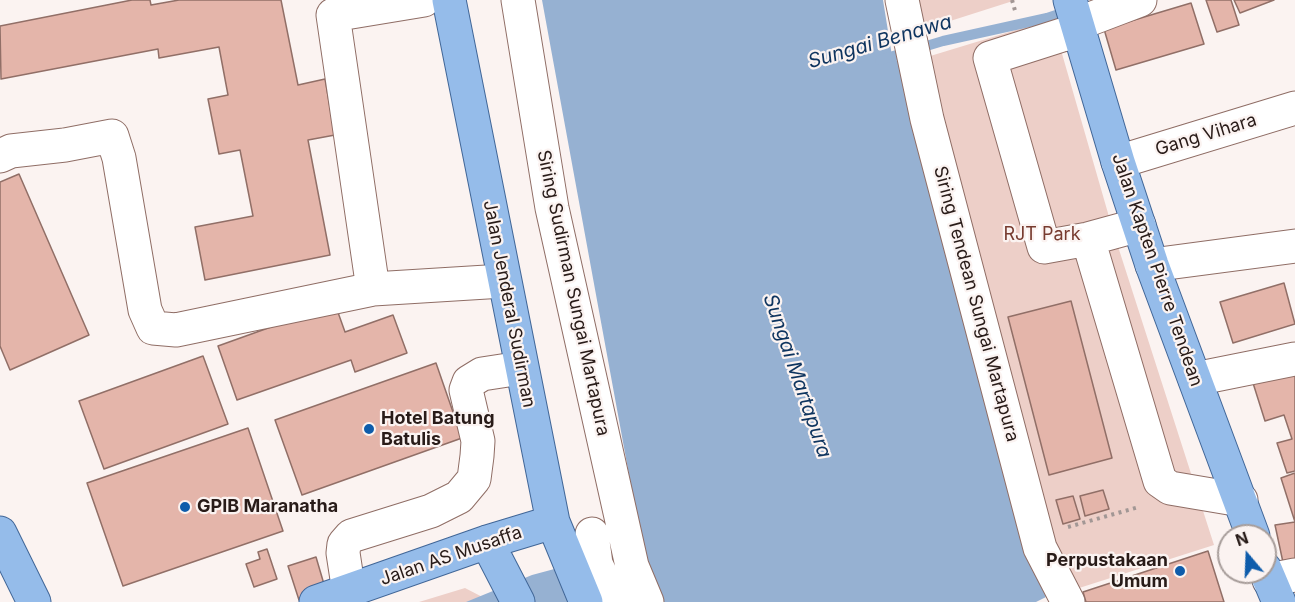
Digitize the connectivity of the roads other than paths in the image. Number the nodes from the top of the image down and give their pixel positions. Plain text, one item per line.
1 (424, 0) edge
2 (449, 0) edge
3 (518, 0) edge
4 (902, 0) edge
5 (1140, 0) edge
6 (1075, 18) edge
7 (1295, 108) edge
8 (0, 156) edge
9 (1118, 162) junction
10 (1139, 225) junction
11 (1088, 240) junction
12 (1295, 246) edge
13 (1152, 265) junction
14 (503, 281) junction
15 (373, 289) junction
16 (1295, 359) edge
17 (521, 368) junction
18 (1195, 379) junction
19 (1241, 500) junction
20 (1249, 524) edge
21 (0, 533) edge
22 (592, 534) dead end
23 (558, 536) junction
24 (487, 542) junction
25 (512, 589) edge
26 (349, 592) junction
27 (19, 593) edge
28 (316, 602) edge
29 (586, 602) edge
30 (614, 602) edge
31 (647, 602) edge
32 (1068, 602) edge

1 - 15 street
2 - 14 main road, Jalan Jenderal Sudirman
3 - 31 street, Siring Sudirman Sungai Martapura
4 - 32 street, Siring Tendean Sungai Martapura
5 - 6 street
6 - 9 main road, Jalan Kapten Pierre Tendean
6 - 11 street
7 - 9 street, Gang Vihara
8 - 15 street
9 - 10 main road, Jalan Kapten Pierre Tendean
10 - 11 street
10 - 13 main road, Jalan Kapten Pierre Tendean
11 - 19 street
12 - 13 street
13 - 18 main road, Jalan Kapten Pierre Tendean
14 - 15 street
14 - 17 main road, Jalan Jenderal Sudirman
16 - 18 street
17 - 23 main road, Jalan Jenderal Sudirman
17 - 26 street
18 - 19 main road, Jalan Kapten Pierre Tendean
19 - 20 main road, Jalan Kapten Pierre Tendean
21 - 27 main road
22 - 30 street
23 - 24 main road, Jalan AS Musaffa
23 - 29 main road, Jalan Jenderal Sudirman
24 - 25 main road
24 - 26 main road, Jalan AS Musaffa
26 - 28 main road, Jalan AS Musaffa

